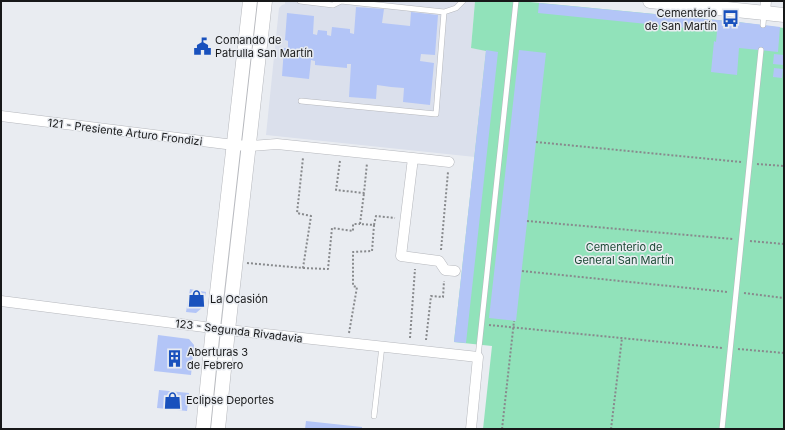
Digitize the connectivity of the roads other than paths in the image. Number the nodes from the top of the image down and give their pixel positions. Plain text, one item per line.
1 (250, 1) edge
2 (265, 1) edge
3 (300, 1) edge
4 (463, 1) edge
5 (516, 1) edge
6 (650, 1) edge
7 (333, 3) edge
8 (444, 12) junction
9 (765, 13) edge
10 (784, 15) edge
11 (761, 50) dead end
12 (301, 101) dead end
13 (1, 116) edge
14 (234, 145) junction
15 (249, 146) junction
16 (413, 158) junction
17 (449, 162) road end
18 (450, 271) road end
19 (1, 301) edge
20 (213, 328) junction
21 (228, 330) junction
22 (382, 346) junction
23 (478, 357) junction
24 (374, 416) dead end
25 (203, 429) edge
26 (218, 429) edge
27 (471, 429) edge
28 (722, 429) edge

1 - 14 main road
2 - 15 main road
3 - 7 lane
4 - 8 lane
5 - 23 lane
6 - 9 main road
7 - 8 lane
8 - 12 lane
9 - 10 main road
11 - 28 lane
13 - 14 street, 121 - Presiente Arturo Frondizi
14 - 15 street, 121 - Presiente Arturo Frondizi
14 - 20 main road
15 - 16 street, 121 - Presiente Arturo Frondizi
15 - 21 main road
16 - 17 street, 121 - Presiente Arturo Frondizi
16 - 18 street
19 - 20 street, 123 - Segunda Rivadavia
20 - 21 street, 123 - Segunda Rivadavia
20 - 25 main road
21 - 22 street, 123 - Segunda Rivadavia
21 - 26 main road
22 - 23 street, 123 - Segunda Rivadavia
22 - 24 lane
23 - 27 street

